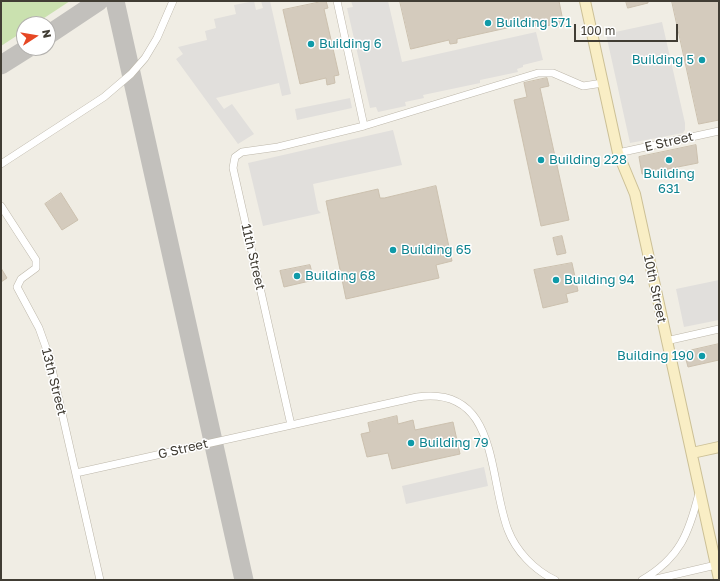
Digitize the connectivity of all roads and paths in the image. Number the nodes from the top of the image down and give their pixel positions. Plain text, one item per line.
1 (173, 1) edge
2 (337, 1) edge
3 (585, 1) edge
4 (603, 83) junction
5 (364, 126) junction
6 (719, 131) edge
7 (618, 154) junction
8 (1, 164) edge
9 (1, 206) edge
10 (719, 329) edge
11 (666, 341) junction
12 (290, 425) junction
13 (719, 447) edge
14 (692, 453) junction
15 (76, 473) junction
16 (700, 489) junction
17 (716, 565) junction
18 (719, 579) edge
19 (100, 580) edge
20 (555, 580) edge
21 (642, 580) edge
22 (652, 580) edge

1 - 8 street
2 - 5 street
3 - 4 street, 10th Street
4 - 5 street, 11th Street
4 - 7 street, 10th Street
5 - 12 street, 11th Street
6 - 7 street, E Street
7 - 11 street, 10th Street
9 - 15 street, 13th Street
10 - 11 street
11 - 14 street, 10th Street
12 - 15 street, G Street
12 - 20 street
13 - 14 street
14 - 16 street, 10th Street
15 - 19 street, 13th Street
16 - 17 street, 10th Street
16 - 21 street
17 - 18 street, 10th Street
17 - 22 street

